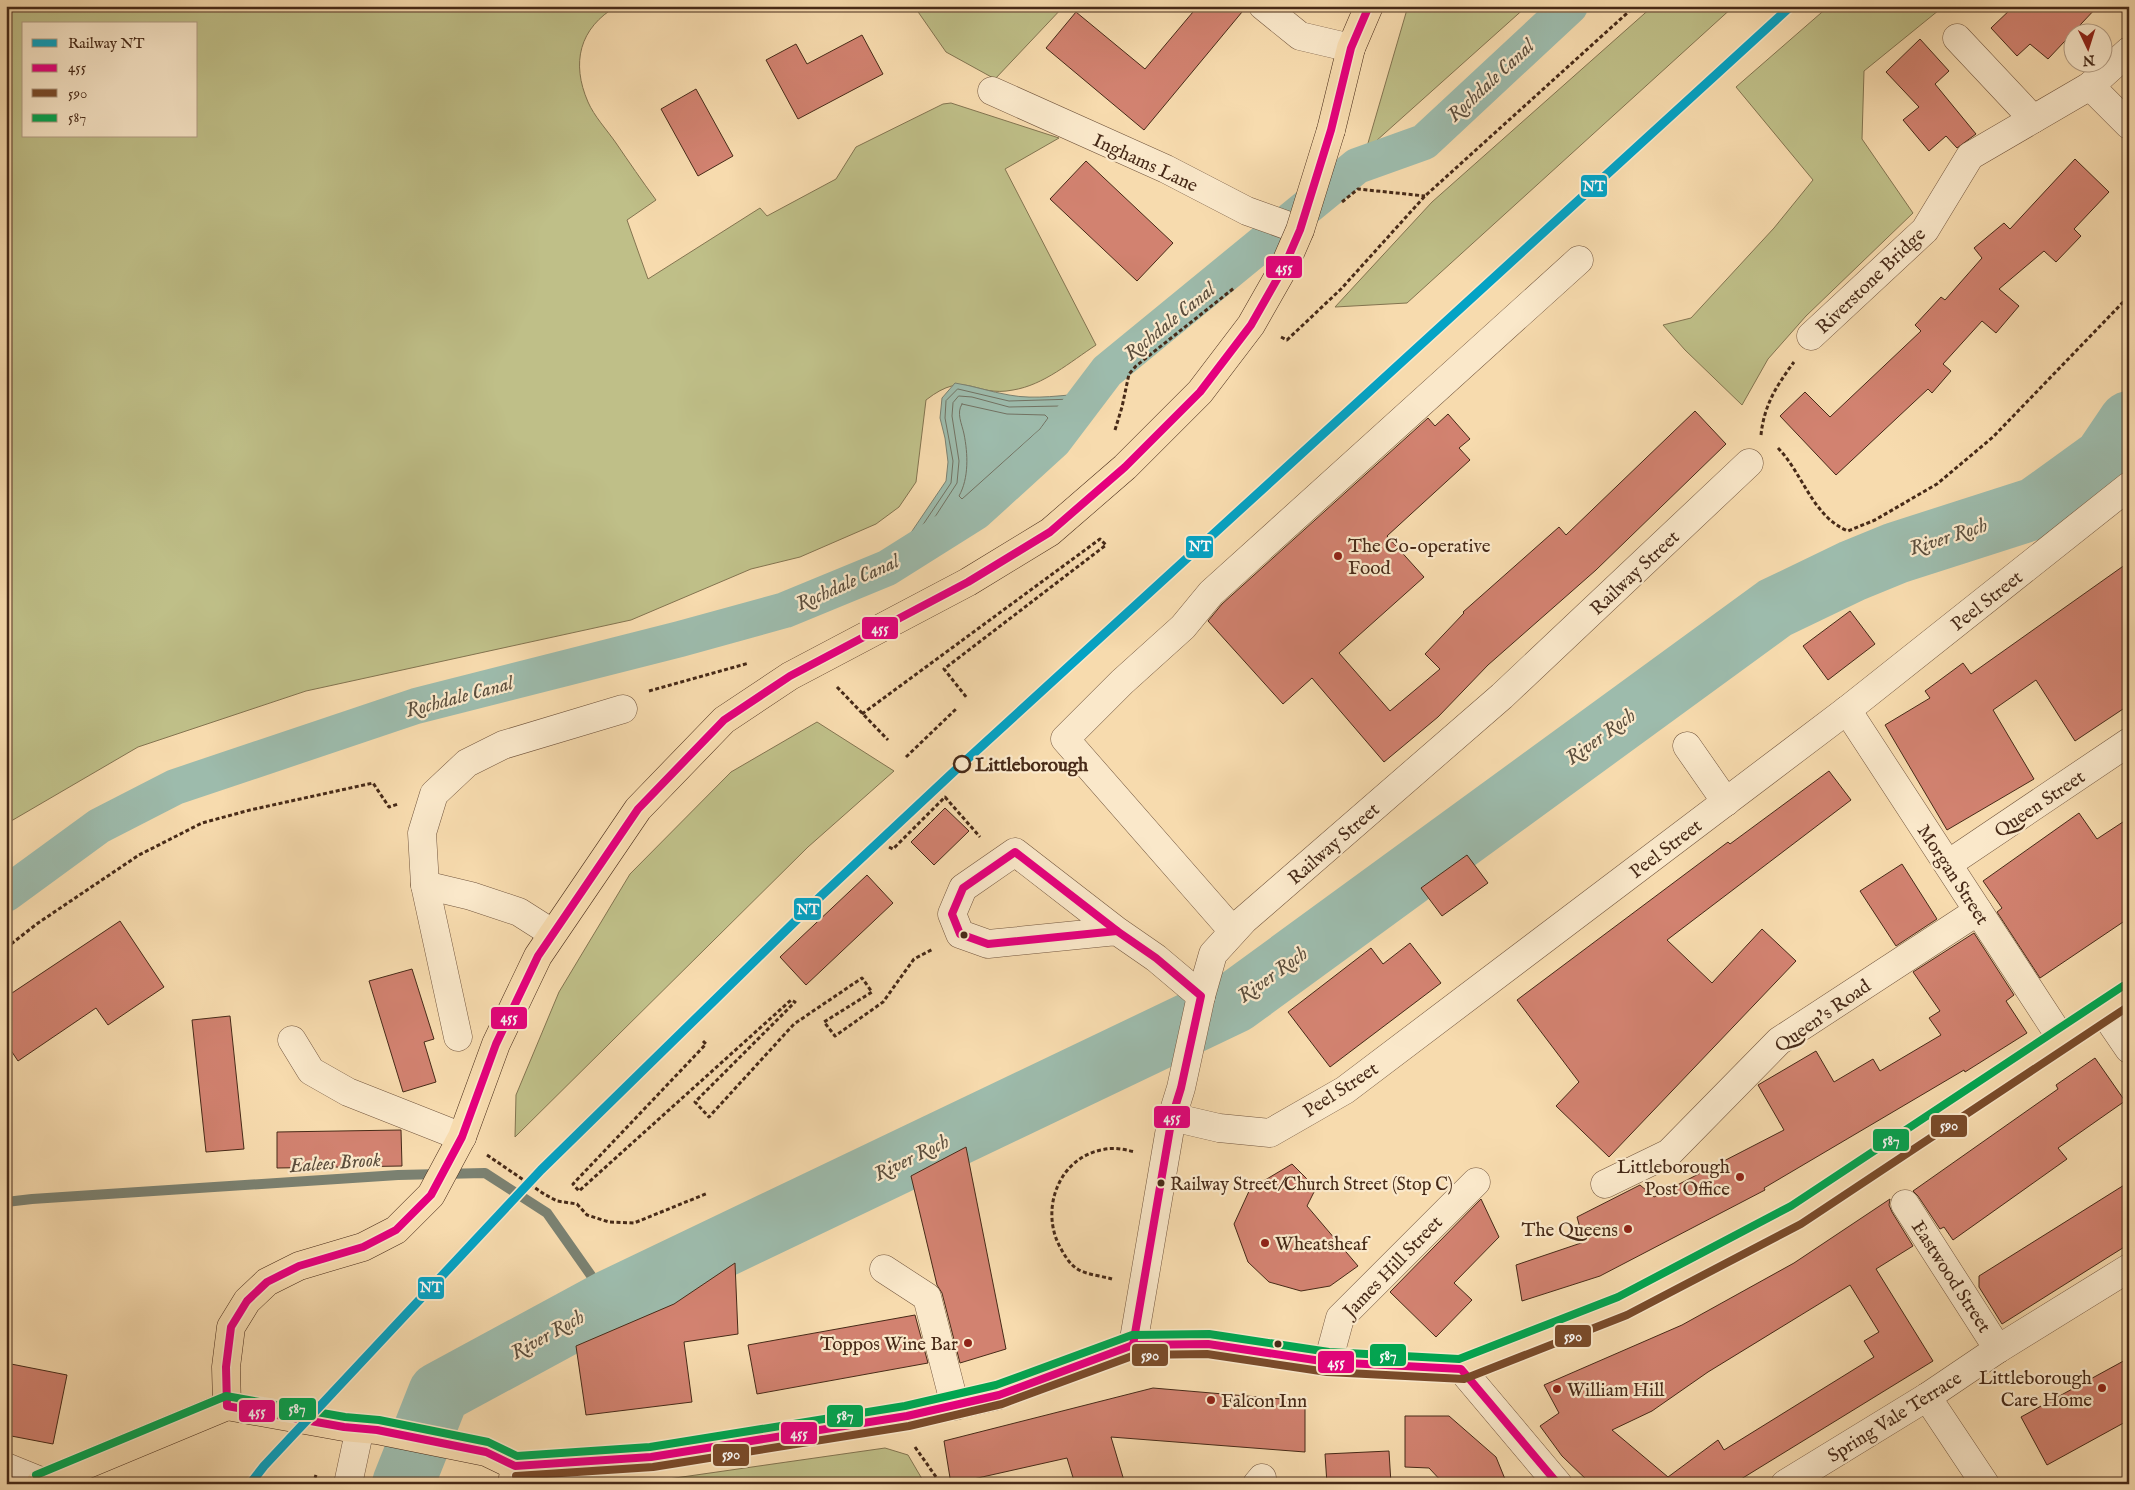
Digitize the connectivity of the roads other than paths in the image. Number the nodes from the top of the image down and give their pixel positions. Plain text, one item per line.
1 (1264, 6) edge
2 (1369, 6) edge
3 (1957, 38) dead end
4 (1351, 48) junction
5 (2129, 51) edge
6 (2090, 86) junction
7 (992, 91) dead end
8 (2033, 119) junction
9 (2129, 125) edge
10 (1300, 230) junction
11 (1579, 260) dead end
12 (1811, 336) road end
13 (1749, 463) dead end
14 (2129, 486) edge
15 (623, 708) road end
16 (1847, 710) junction
17 (2129, 742) edge
18 (1687, 746) dead end
19 (1726, 802) junction
20 (1948, 864) junction
21 (425, 885) junction
22 (1978, 911) junction
23 (1117, 931) junction
24 (1233, 931) junction
25 (552, 933) junction
26 (2129, 994) edge
27 (1201, 996) junction
28 (2103, 1011) junction
29 (458, 1037) dead end
30 (2061, 1038) junction
31 (292, 1040) dead end
32 (2129, 1049) edge
33 (1172, 1117) junction
34 (457, 1148) junction
35 (1476, 1182) dead end
36 (1605, 1184) dead end
37 (1905, 1204) dead end
38 (2129, 1268) edge
39 (884, 1269) dead end
40 (1133, 1345) junction
41 (1998, 1349) junction
42 (1328, 1362) junction
43 (1461, 1370) junction
44 (1927, 1397) junction
45 (226, 1406) junction
46 (955, 1406) junction
47 (369, 1429) junction
48 (6, 1467) edge
49 (514, 1475) edge
50 (41, 1483) edge
51 (348, 1484) edge
52 (1558, 1484) edge
53 (1785, 1484) edge
54 (1985, 1484) edge

1 - 4 street
2 - 4 main road
3 - 8 street
4 - 10 main road, bridge
5 - 6 street, Riverstone Bridge
6 - 8 street, Riverstone Bridge
6 - 9 street
7 - 10 street, Inghams Lane
8 - 12 street, Riverstone Bridge
10 - 25 main road, bridge
11 - 24 street
13 - 24 street, Railway Street
14 - 16 street, Peel Street
15 - 21 street
16 - 19 street, Peel Street
16 - 20 street, Morgan Street
17 - 20 street, Queen Street
18 - 19 street
19 - 33 street, Peel Street
20 - 22 street, Morgan Street
21 - 25 street
21 - 29 street
22 - 30 street, Morgan Street
22 - 36 street, Queen's Road
23 - 23 street
23 - 27 street
24 - 27 street, Railway Street
25 - 34 main road
26 - 28 main road
27 - 33 street, Railway Street
28 - 30 main road
28 - 32 street
30 - 43 main road
31 - 34 street
33 - 40 street, Railway Street
34 - 45 main road
35 - 42 street, James Hill Street
37 - 41 street, Eastwood Street
38 - 41 street, Spring Vale Terrace
39 - 46 street
40 - 42 main road
40 - 46 main road
41 - 44 street, Spring Vale Terrace
42 - 43 main road
43 - 52 street
44 - 53 street, Spring Vale Terrace
44 - 54 street
45 - 47 main road
45 - 50 main road
46 - 49 main road
47 - 49 main road
47 - 51 street
48 - 50 street

